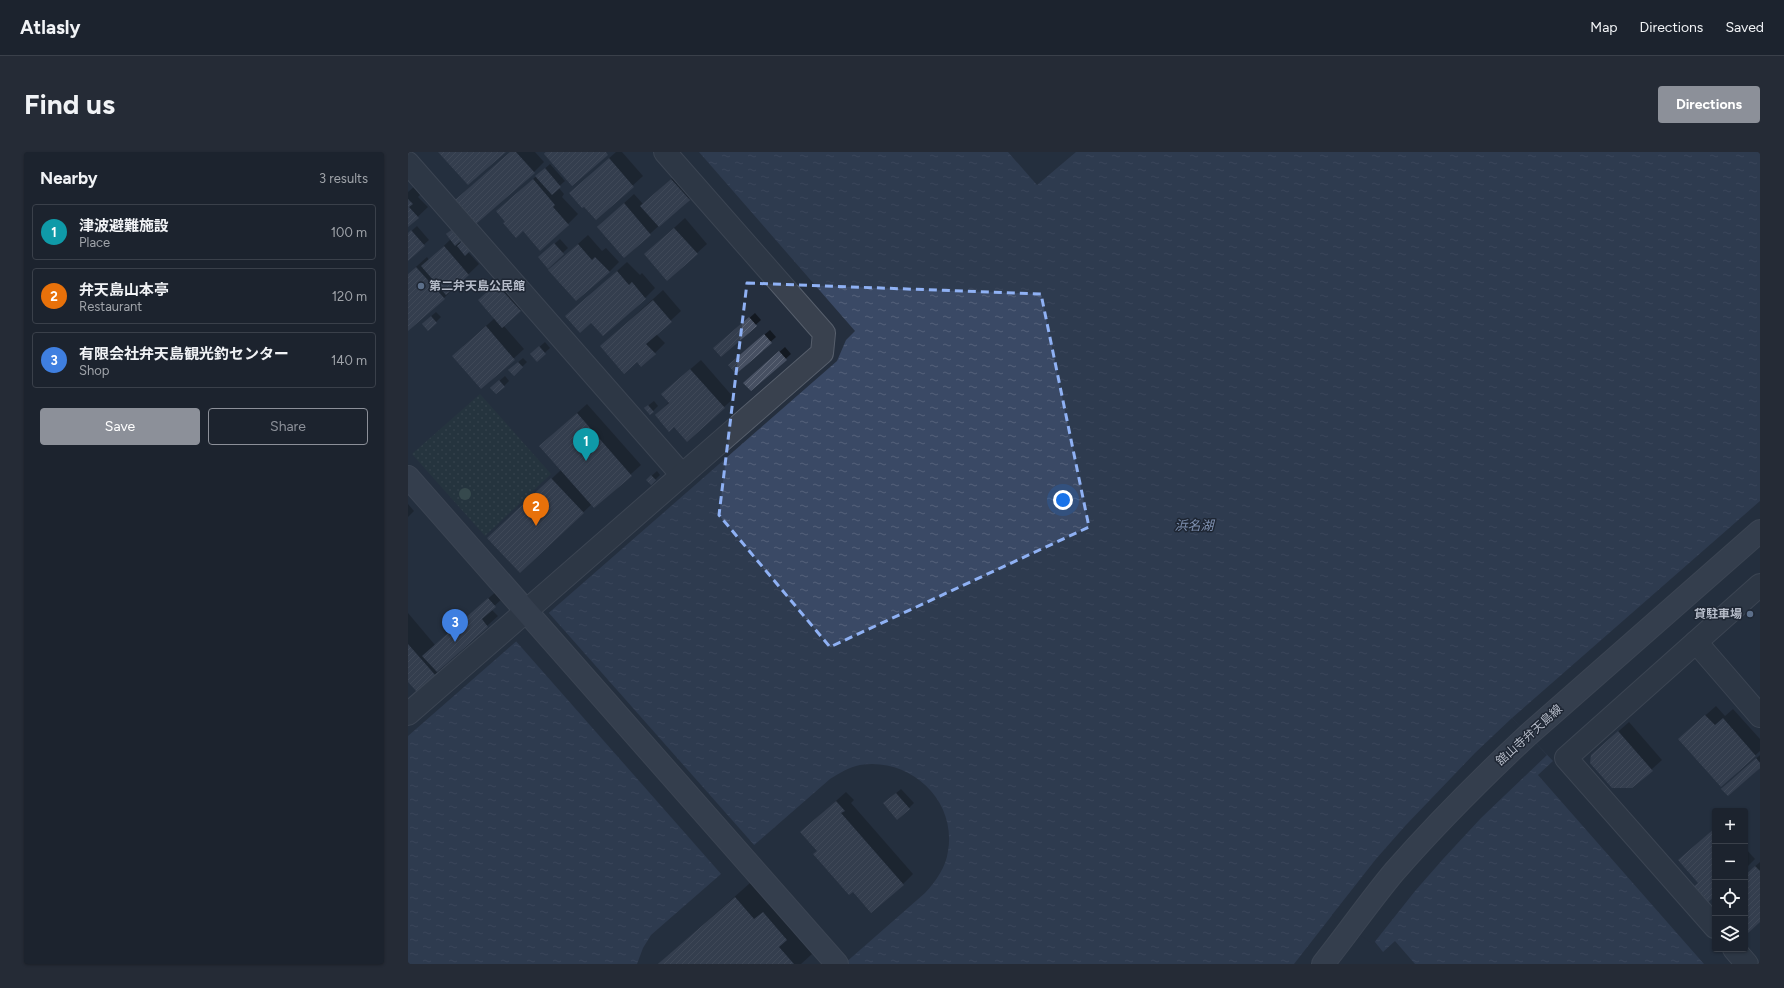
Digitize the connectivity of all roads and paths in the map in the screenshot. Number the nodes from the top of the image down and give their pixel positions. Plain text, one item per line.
1 (665, 152) edge
2 (408, 163) edge
3 (682, 475) junction
4 (408, 477) edge
5 (1760, 531) edge
6 (1760, 585) edge
7 (529, 614) junction
8 (1696, 642) junction
9 (408, 714) edge
10 (1760, 716) edge
11 (1712, 925) edge
12 (1737, 952) edge
13 (836, 964) edge
14 (1323, 964) edge
15 (1747, 964) edge

1 - 3 street
2 - 3 street
3 - 7 street
4 - 7 street
5 - 14 street, 舘山寺弁天島線
6 - 8 street
7 - 9 street
7 - 13 street
8 - 10 street
8 - 11 street
12 - 15 street

